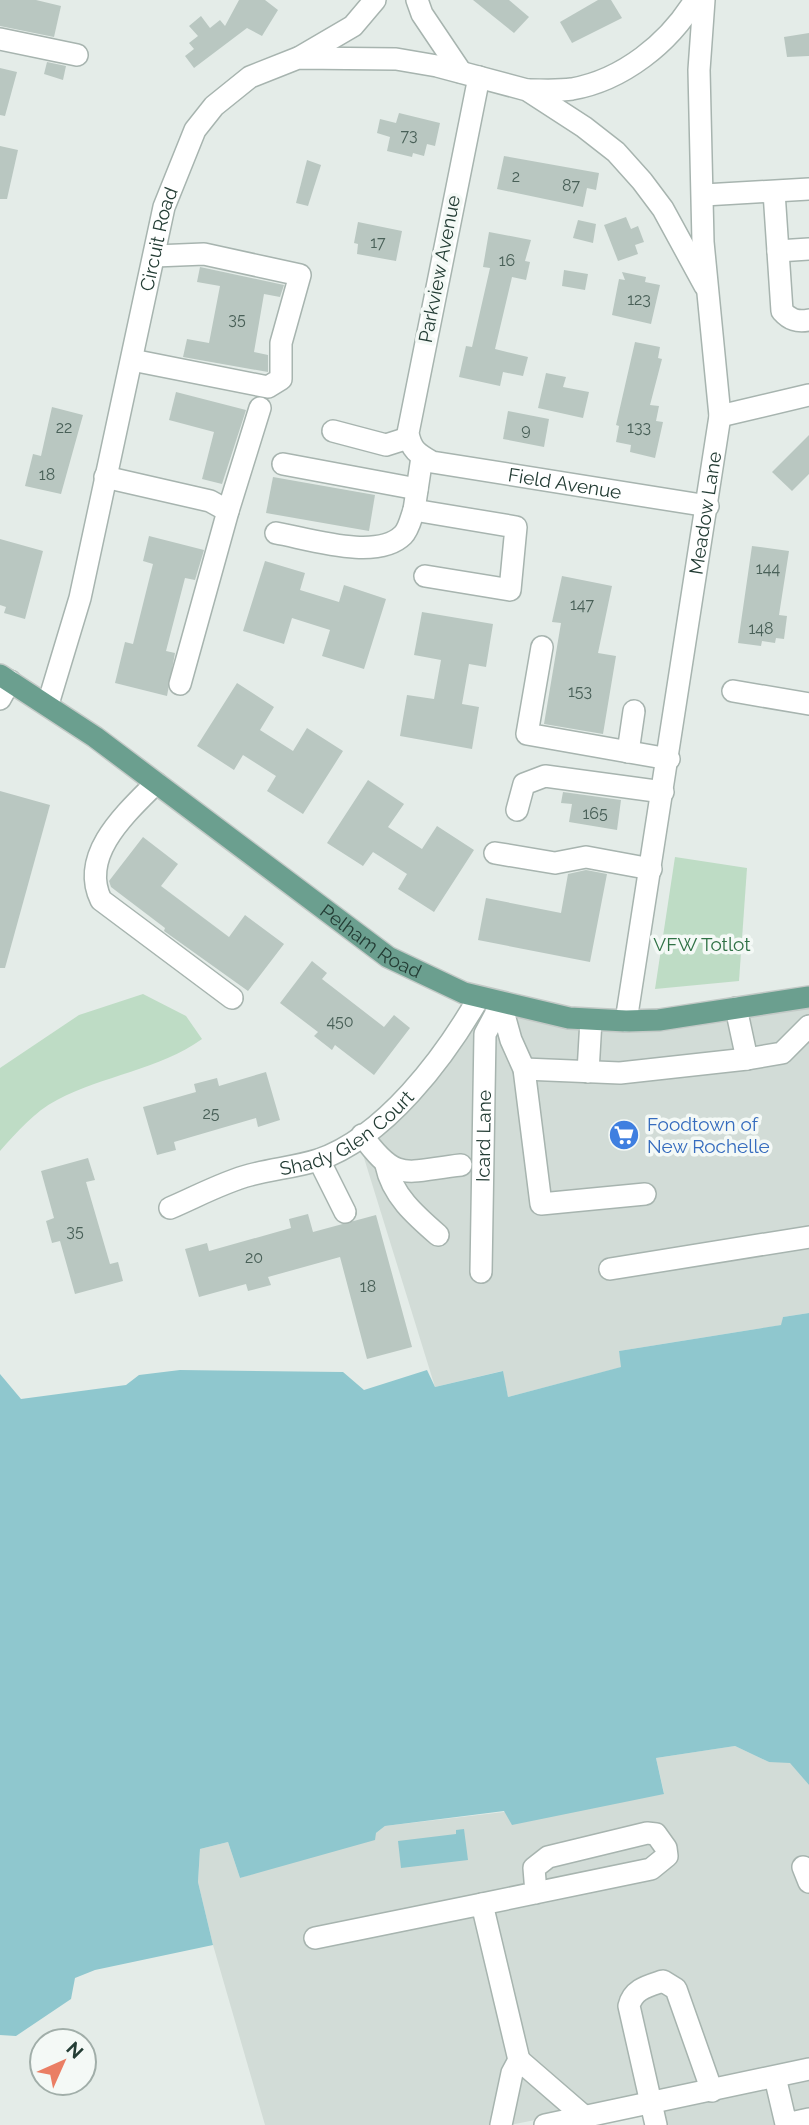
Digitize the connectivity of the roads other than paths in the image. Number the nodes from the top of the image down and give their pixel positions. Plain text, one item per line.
1 (375, 0) edge
2 (416, 0) edge
3 (695, 0) edge
4 (704, 0) edge
5 (0, 39) edge
6 (77, 55) dead end
7 (298, 58) junction
8 (470, 74) junction
9 (527, 90) junction
10 (809, 189) edge
11 (774, 192) junction
12 (704, 195) junction
13 (809, 249) edge
14 (778, 251) junction
15 (155, 256) junction
16 (705, 286) junction
17 (809, 320) edge
18 (132, 360) junction
19 (809, 395) edge
20 (260, 408) dead end
21 (720, 416) junction
22 (333, 431) dead end
23 (408, 438) junction
24 (422, 457) junction
25 (283, 464) dead end
26 (105, 477) junction
27 (416, 500) junction
28 (708, 506) junction
29 (228, 511) junction
30 (276, 533) dead end
31 (425, 576) dead end
32 (542, 647) dead end
33 (180, 684) dead end
34 (3, 685) edge
35 (733, 691) dead end
36 (48, 704) junction
37 (809, 704) edge
38 (634, 711) dead end
39 (628, 752) junction
40 (668, 759) junction
41 (156, 783) junction
42 (663, 792) junction
43 (517, 810) dead end
44 (495, 853) dead end
45 (651, 869) junction
46 (809, 997) edge
47 (232, 998) dead end
48 (478, 999) junction
49 (501, 1004) junction
50 (736, 1008) junction
51 (591, 1020) junction
52 (626, 1021) junction
53 (809, 1026) edge
54 (747, 1059) junction
55 (524, 1069) junction
56 (588, 1072) junction
57 (362, 1135) junction
58 (319, 1160) junction
59 (461, 1164) dead end
60 (386, 1165) junction
61 (645, 1194) dead end
62 (170, 1208) dead end
63 (345, 1212) dead end
64 (438, 1235) dead end
65 (809, 1237) edge
66 (610, 1269) dead end
67 (481, 1272) dead end
68 (536, 1893) junction
69 (482, 1904) junction
70 (315, 1938) dead end
71 (519, 2060) junction
72 (809, 2069) edge
73 (775, 2077) junction
74 (712, 2091) junction
75 (652, 2104) junction
76 (627, 2117) edge
77 (581, 2119) junction
78 (809, 2119) edge
79 (784, 2124) edge
80 (501, 2125) edge
81 (545, 2125) edge
82 (656, 2125) edge

1 - 7 street
2 - 8 street
3 - 9 street, Circuit Road
4 - 12 street, Meadow Lane
5 - 6 street
7 - 8 street, Circuit Road
7 - 15 street, Circuit Road
8 - 9 street, Circuit Road
8 - 23 street, Parkview Avenue
9 - 16 street, Circuit Road
10 - 11 street
11 - 12 street
11 - 14 street
12 - 16 street, Meadow Lane
13 - 14 street
14 - 17 street
15 - 18 street, Circuit Road
15 - 18 street
16 - 21 street, Meadow Lane
18 - 26 street, Circuit Road
19 - 21 street
20 - 29 street
21 - 28 street, Meadow Lane
22 - 23 street
23 - 24 street
24 - 27 street
24 - 28 street, Field Avenue
25 - 27 street
26 - 29 street
26 - 36 street, Circuit Road
27 - 30 street
27 - 31 street
28 - 40 street, Meadow Lane
29 - 33 street
32 - 39 street
34 - 36 main road, Pelham Road
35 - 37 street
36 - 41 main road, Pelham Road
38 - 39 street
39 - 40 street
40 - 42 street, Meadow Lane
41 - 47 street
41 - 48 main road, Pelham Road
42 - 43 street
42 - 45 street, Meadow Lane
44 - 45 street
45 - 52 street, Meadow Lane
46 - 50 main road, Pelham Road
48 - 49 main road, Pelham Road
48 - 57 street, Shady Glen Court
49 - 51 main road, Pelham Road
49 - 55 street
49 - 67 street, Icard Lane
50 - 52 main road, Pelham Road
50 - 54 street
51 - 52 main road, Pelham Road
51 - 56 street
53 - 54 street
54 - 56 street
55 - 56 street
55 - 61 street
57 - 58 street, Shady Glen Court
57 - 60 street
58 - 62 street, Shady Glen Court
58 - 63 street
59 - 60 street
60 - 64 street
65 - 66 street
68 - 68 street
68 - 69 street
69 - 70 street
69 - 71 street
71 - 77 street
71 - 80 street
72 - 73 street
73 - 74 street
73 - 79 street
74 - 75 street
74 - 75 street
75 - 76 street
75 - 82 street
76 - 77 street
77 - 81 street
78 - 79 street

